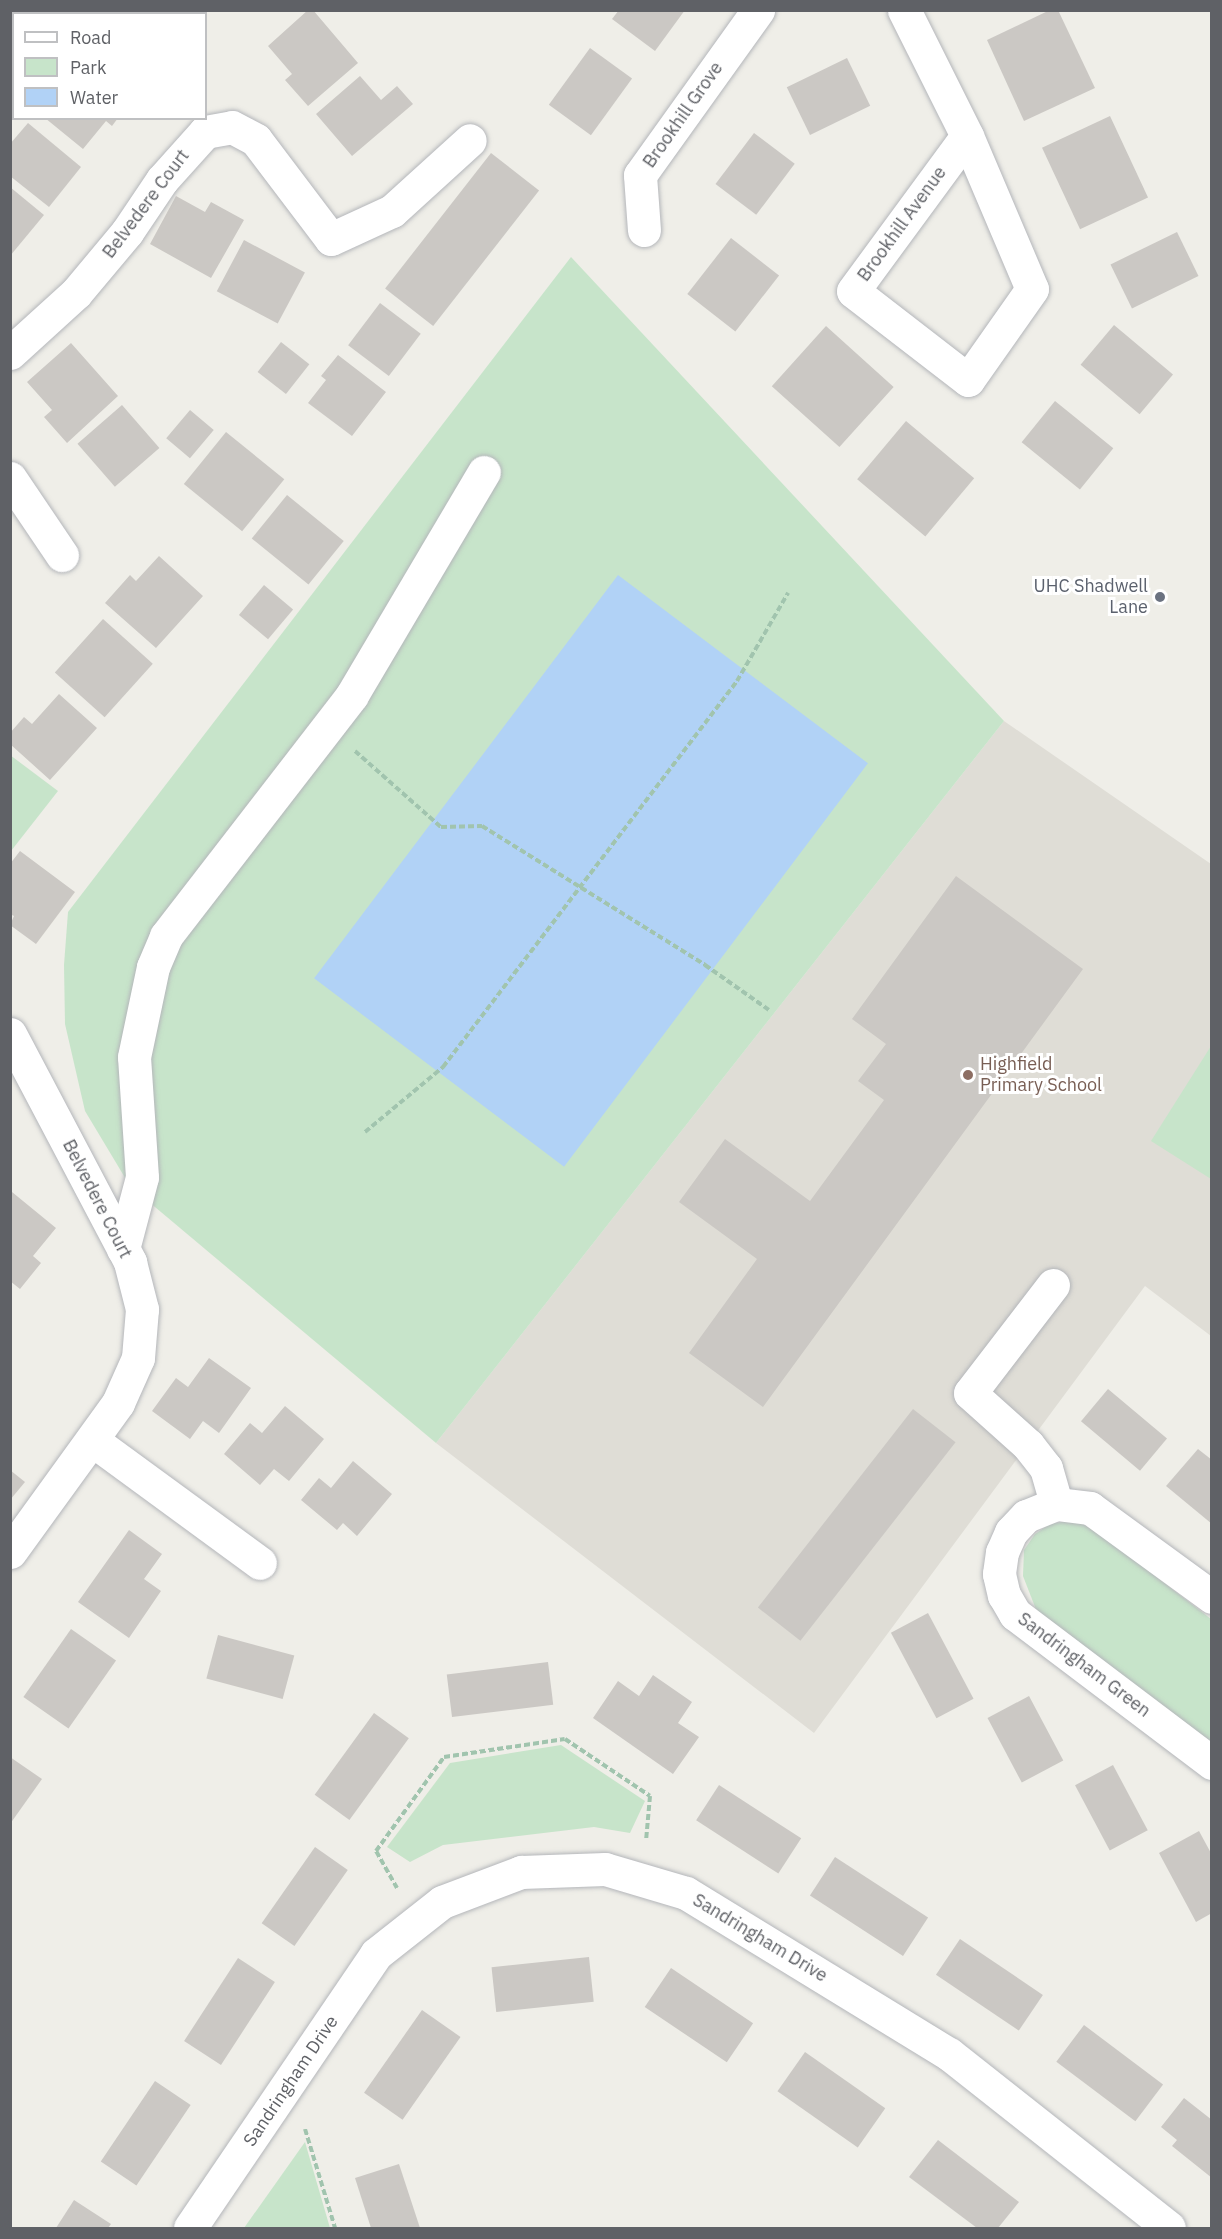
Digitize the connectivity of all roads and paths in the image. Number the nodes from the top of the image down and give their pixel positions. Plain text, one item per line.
1 (758, 10) edge
2 (904, 10) edge
3 (967, 136) junction
4 (470, 140) dead end
5 (644, 230) dead end
6 (10, 352) edge
7 (484, 472) dead end
8 (10, 478) edge
9 (62, 555) dead end
10 (788, 592) dead end
11 (328, 726) junction
12 (580, 887) junction
13 (769, 1010) dead end
14 (10, 1034) edge
15 (365, 1132) dead end
16 (123, 1249) junction
17 (1053, 1284) dead end
18 (92, 1440) junction
19 (1056, 1504) junction
20 (10, 1552) edge
21 (260, 1563) dead end
22 (1212, 1597) edge
23 (1212, 1762) edge
24 (642, 1880) junction
25 (417, 1922) junction
26 (291, 2081) junction
27 (190, 2229) edge
28 (334, 2229) edge
29 (1169, 2229) edge

1 - 5 street, Brookhill Grove
2 - 3 street, Brookhill Avenue
3 - 3 street, Brookhill Avenue
4 - 6 street, Belvedere Court
7 - 11 street
8 - 9 street
10 - 12 path
11 - 12 path
11 - 16 street
12 - 13 path
12 - 15 path
14 - 16 street, Belvedere Court
16 - 18 street, Belvedere Court
17 - 19 street
18 - 20 street, Belvedere Court
18 - 21 street
19 - 22 street, Sandringham Green
19 - 23 street, Sandringham Green
24 - 25 street, Sandringham Drive
24 - 25 path
24 - 29 street, Sandringham Drive
25 - 26 street, Sandringham Drive
26 - 27 street, Sandringham Drive
26 - 28 path

